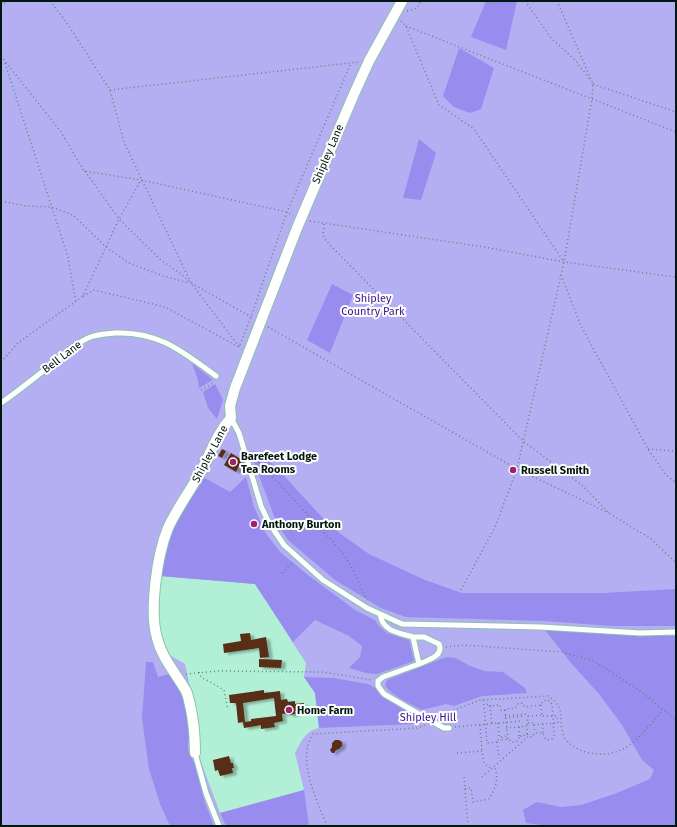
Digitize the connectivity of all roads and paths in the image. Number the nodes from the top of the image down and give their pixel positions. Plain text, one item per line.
1 (6, 1) edge
2 (50, 1) edge
3 (402, 1) edge
4 (421, 1) edge
5 (525, 1) edge
6 (557, 1) edge
7 (1, 6) edge
8 (394, 14) junction
9 (406, 26) junction
10 (1, 56) edge
11 (4, 60) junction
12 (369, 61) junction
13 (351, 63) junction
14 (593, 84) junction
15 (110, 90) junction
16 (592, 99) junction
17 (676, 112) edge
18 (676, 132) edge
19 (84, 171) junction
20 (141, 180) junction
21 (1, 201) edge
22 (51, 207) junction
23 (287, 212) junction
24 (119, 219) junction
25 (300, 220) junction
26 (324, 224) junction
27 (106, 246) junction
28 (564, 262) junction
29 (561, 276) junction
30 (676, 277) edge
31 (191, 283) junction
32 (83, 296) junction
33 (76, 302) junction
34 (251, 317) junction
35 (261, 323) junction
36 (239, 347) junction
37 (248, 357) junction
38 (1, 362) edge
39 (218, 378) joint
40 (201, 390) dead end
41 (1, 403) edge
42 (230, 418) junction
43 (523, 441) junction
44 (244, 449) junction
45 (648, 449) junction
46 (676, 451) edge
47 (517, 469) junction
48 (676, 483) edge
49 (608, 513) junction
50 (297, 558) junction
51 (676, 563) edge
52 (282, 573) dead end
53 (462, 590) dead end
54 (372, 610) junction
55 (380, 614) junction
56 (676, 632) edge
57 (413, 637) junction
58 (440, 648) junction
59 (419, 664) junction
60 (198, 672) junction
61 (177, 676) junction
62 (378, 681) junction
63 (483, 700) junction
64 (484, 705) junction
65 (541, 705) junction
66 (490, 706) junction
67 (228, 710) dead end
68 (505, 710) junction
69 (663, 710) junction
70 (542, 715) junction
71 (527, 716) junction
72 (553, 716) junction
73 (505, 717) junction
74 (676, 720) edge
75 (431, 721) junction
76 (521, 721) dead end
77 (506, 722) junction
78 (553, 722) junction
79 (498, 723) junction
80 (528, 723) junction
81 (485, 724) junction
82 (492, 724) junction
83 (543, 724) junction
84 (480, 725) junction
85 (534, 725) junction
86 (527, 726) junction
87 (519, 727) junction
88 (450, 728) junction
89 (506, 728) junction
90 (543, 733) junction
91 (527, 734) junction
92 (536, 734) junction
93 (507, 736) junction
94 (519, 736) junction
95 (529, 736) junction
96 (508, 739) junction
97 (497, 742) junction
98 (482, 751) junction
99 (195, 753) joint
100 (457, 753) dead end
101 (499, 758) dead end
102 (494, 767) junction
103 (492, 769) junction
104 (464, 777) dead end
105 (482, 777) dead end
106 (465, 789) junction
107 (464, 803) dead end
108 (466, 803) junction
109 (219, 826) edge
110 (327, 826) edge
111 (468, 826) edge

1 - 7 path
2 - 15 path
3 - 8 street, Shipley Lane
4 - 8 path
5 - 14 path
6 - 14 path
8 - 9 path
8 - 12 street, Shipley Lane
9 - 16 path
9 - 28 path
10 - 11 path
11 - 19 path
11 - 22 path
12 - 13 path
12 - 25 street, Shipley Lane
13 - 15 path
13 - 23 path
14 - 16 path
14 - 17 path
15 - 20 path
16 - 18 path
16 - 28 path
19 - 20 path
19 - 24 path
20 - 23 path
20 - 24 path
20 - 31 path
21 - 22 path
22 - 27 path
22 - 33 path
23 - 25 path
23 - 34 path
24 - 27 path
24 - 31 path
25 - 26 path
25 - 35 street, Shipley Lane
26 - 28 path
26 - 43 path
27 - 31 path
27 - 32 path
28 - 29 path
28 - 30 path
29 - 43 path
29 - 45 path
31 - 34 path
31 - 36 path
32 - 33 path
32 - 36 path
33 - 38 path
34 - 35 path
34 - 36 path
35 - 37 street, Shipley Lane
35 - 47 path
36 - 37 path
37 - 42 street, Shipley Lane
39 - 40 path
39 - 41 lane, Bell Lane
42 - 44 lane
42 - 61 street, Shipley Lane
43 - 47 path
43 - 49 path
44 - 50 lane
44 - 54 path
45 - 46 path
45 - 48 path
47 - 49 path
47 - 53 path
49 - 51 path
50 - 52 path
50 - 54 lane
54 - 55 lane
55 - 56 lane
55 - 57 lane
57 - 58 lane
57 - 59 lane
58 - 59 lane
58 - 69 path
59 - 62 lane
60 - 61 path
60 - 62 path
60 - 67 path
61 - 99 street, Shipley Lane
62 - 75 lane
63 - 64 path
63 - 69 path
63 - 88 path
64 - 66 path
64 - 81 path
65 - 68 path
65 - 70 path
65 - 72 path
66 - 68 path
66 - 82 path
68 - 73 path
69 - 74 path
70 - 71 path
70 - 72 path
71 - 73 path
71 - 80 path
72 - 78 path
72 - 78 path
73 - 77 path
75 - 88 lane
75 - 110 path
76 - 77 path
77 - 79 path
77 - 89 path
78 - 83 path
78 - 90 path
79 - 82 path
79 - 93 path
80 - 85 path
80 - 86 path
81 - 82 path
81 - 84 path
81 - 97 path
83 - 85 path
83 - 90 path
84 - 88 path
84 - 98 path
85 - 92 path
86 - 87 path
86 - 91 path
87 - 89 path
87 - 94 path
89 - 93 path
90 - 92 path
91 - 94 path
91 - 95 path
92 - 95 path
93 - 96 path
94 - 96 path
95 - 102 path
96 - 97 path
97 - 101 path
98 - 100 path
98 - 103 path
99 - 109 lane, Shipley Lane
102 - 103 path
102 - 106 path
103 - 105 path
104 - 106 path
106 - 108 path
107 - 108 path
108 - 111 path

